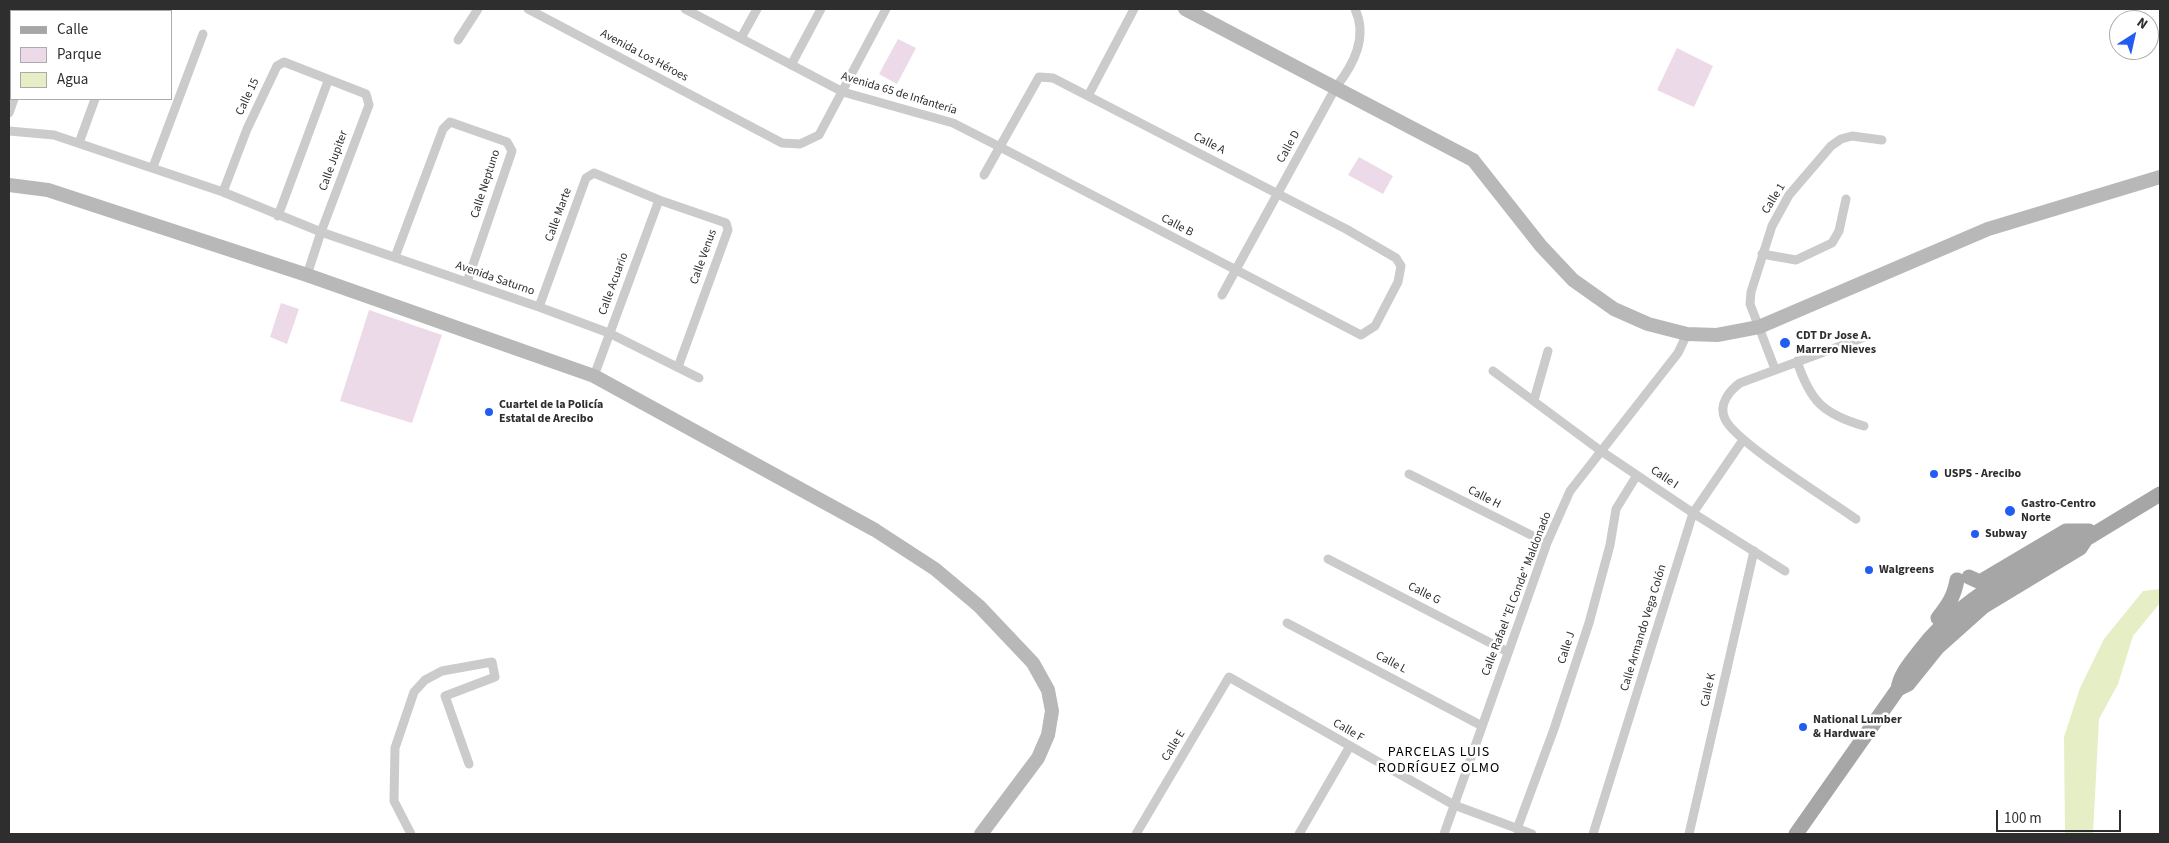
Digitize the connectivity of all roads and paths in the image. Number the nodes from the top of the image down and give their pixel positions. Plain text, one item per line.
1 (478, 9) edge
2 (528, 9) edge
3 (757, 9) edge
4 (821, 9) edge
5 (886, 9) edge
6 (1134, 9) edge
7 (1185, 9) edge
8 (1355, 9) edge
9 (690, 10) edge
10 (202, 34) dead end
11 (741, 38) junction
12 (458, 40) dead end
13 (791, 65) junction
14 (328, 80) junction
15 (1336, 87) junction
16 (843, 92) junction
17 (1088, 96) junction
18 (14, 100) edge
19 (95, 100) edge
20 (9, 113) edge
21 (9, 130) edge
22 (1882, 140) dead end
23 (79, 143) junction
24 (1000, 146) junction
25 (153, 167) junction
26 (984, 175) dead end
27 (2160, 178) edge
28 (9, 185) edge
29 (223, 192) junction
30 (1277, 194) junction
31 (1846, 198) dead end
32 (659, 200) junction
33 (278, 216) junction
34 (321, 232) junction
35 (1762, 254) junction
36 (395, 257) junction
37 (1402, 266) joint
38 (1236, 271) junction
39 (307, 275) junction
40 (467, 282) junction
41 (1222, 295) dead end
42 (539, 307) junction
43 (1759, 327) junction
44 (610, 333) junction
45 (1687, 334) junction
46 (1862, 338) dead end
47 (1548, 351) dead end
48 (1797, 361) junction
49 (678, 367) junction
50 (1775, 369) junction
51 (1493, 371) dead end
52 (594, 376) junction
53 (699, 378) dead end
54 (1534, 400) junction
55 (1864, 426) dead end
56 (1742, 440) junction
57 (1601, 451) junction
58 (1410, 474) dead end
59 (1637, 475) junction
60 (2160, 494) edge
61 (1693, 513) junction
62 (1856, 519) dead end
63 (2100, 530) junction
64 (2086, 538) junction
65 (1547, 543) junction
66 (1754, 551) junction
67 (1328, 559) dead end
68 (1785, 571) dead end
69 (1287, 623) dead end
70 (1927, 640) junction
71 (1508, 652) junction
72 (1236, 681) joint
73 (1898, 689) junction
74 (1482, 726) junction
75 (1350, 746) junction
76 (469, 764) dead end
77 (1454, 805) junction
78 (1517, 829) junction
79 (411, 834) edge
80 (981, 834) edge
81 (1136, 834) edge
82 (1299, 834) edge
83 (1444, 834) edge
84 (1532, 834) edge
85 (1593, 834) edge
86 (1689, 834) edge
87 (1796, 834) edge

1 - 12 street
2 - 16 street, Avenida Los Héroes
3 - 11 street
4 - 13 street
5 - 16 street, Avenida Los Héroes
6 - 17 street
7 - 15 street
8 - 15 street, Calle D
9 - 11 street, Avenida 65 de Infantería
10 - 25 street
11 - 13 street, Avenida 65 de Infantería
13 - 16 street, Avenida 65 de Infantería
14 - 29 street, Calle 15
14 - 33 street
14 - 34 street, Calle Jupiter
15 - 30 street, Calle D
15 - 45 street
16 - 24 street, Avenida 65 de Infantería
17 - 24 street
17 - 30 street, Calle A
18 - 20 street
19 - 23 street
21 - 23 street, Avenida Saturno
22 - 35 street, Calle 1
23 - 25 street, Avenida Saturno
24 - 26 street
24 - 38 street, Calle B
25 - 29 street, Avenida Saturno
27 - 43 street
28 - 39 street
29 - 33 street, Avenida Saturno
30 - 37 street, Calle A
30 - 38 street, Calle D
31 - 35 street
32 - 42 street, Calle Marte
32 - 44 street, Calle Acuario
32 - 49 street, Calle Venus
33 - 34 street, Avenida Saturno
34 - 36 street, Avenida Saturno
34 - 39 street, Calle Jupiter
35 - 43 street, Calle 1
36 - 40 street, Avenida Saturno
36 - 40 street, Calle Neptuno
37 - 38 street, Calle B
38 - 41 street, Calle D
39 - 52 street
40 - 42 street, Avenida Saturno
42 - 44 street, Avenida Saturno
43 - 45 street
43 - 50 street, Calle 1
44 - 49 street, Avenida Saturno
44 - 52 street, Calle Acuario
45 - 57 street, Calle Rafael "El Conde" Maldonado
46 - 48 street
47 - 54 street
48 - 50 street
48 - 55 street
49 - 53 street, Avenida Saturno
50 - 56 street
51 - 54 street, Calle I
52 - 80 street
54 - 57 street, Calle I
56 - 61 street, Calle Armando Vega Colón
56 - 62 street
57 - 59 street, Calle I
57 - 65 street, Calle Rafael "El Conde" Maldonado
58 - 65 street, Calle H
59 - 61 street, Calle I
59 - 78 street, Calle J
60 - 63 main road
61 - 66 street, Calle I
61 - 85 street, Calle Armando Vega Colón
63 - 64 main road
63 - 70 main road
64 - 70 main road
64 - 73 main road
65 - 71 street, Calle Rafael "El Conde" Maldonado
66 - 68 street, Calle I
66 - 86 street, Calle K
67 - 71 street, Calle G
69 - 74 street, Calle L
70 - 73 main road
71 - 74 street, Calle Rafael "El Conde" Maldonado
72 - 75 street, Calle F
72 - 81 street, Calle E
73 - 87 main road
74 - 77 street, Calle Rafael "El Conde" Maldonado
75 - 77 street, Calle F
75 - 82 street
76 - 79 street
77 - 78 street, Calle F
77 - 83 street, Calle Rafael "El Conde" Maldonado
78 - 84 street, Calle F

